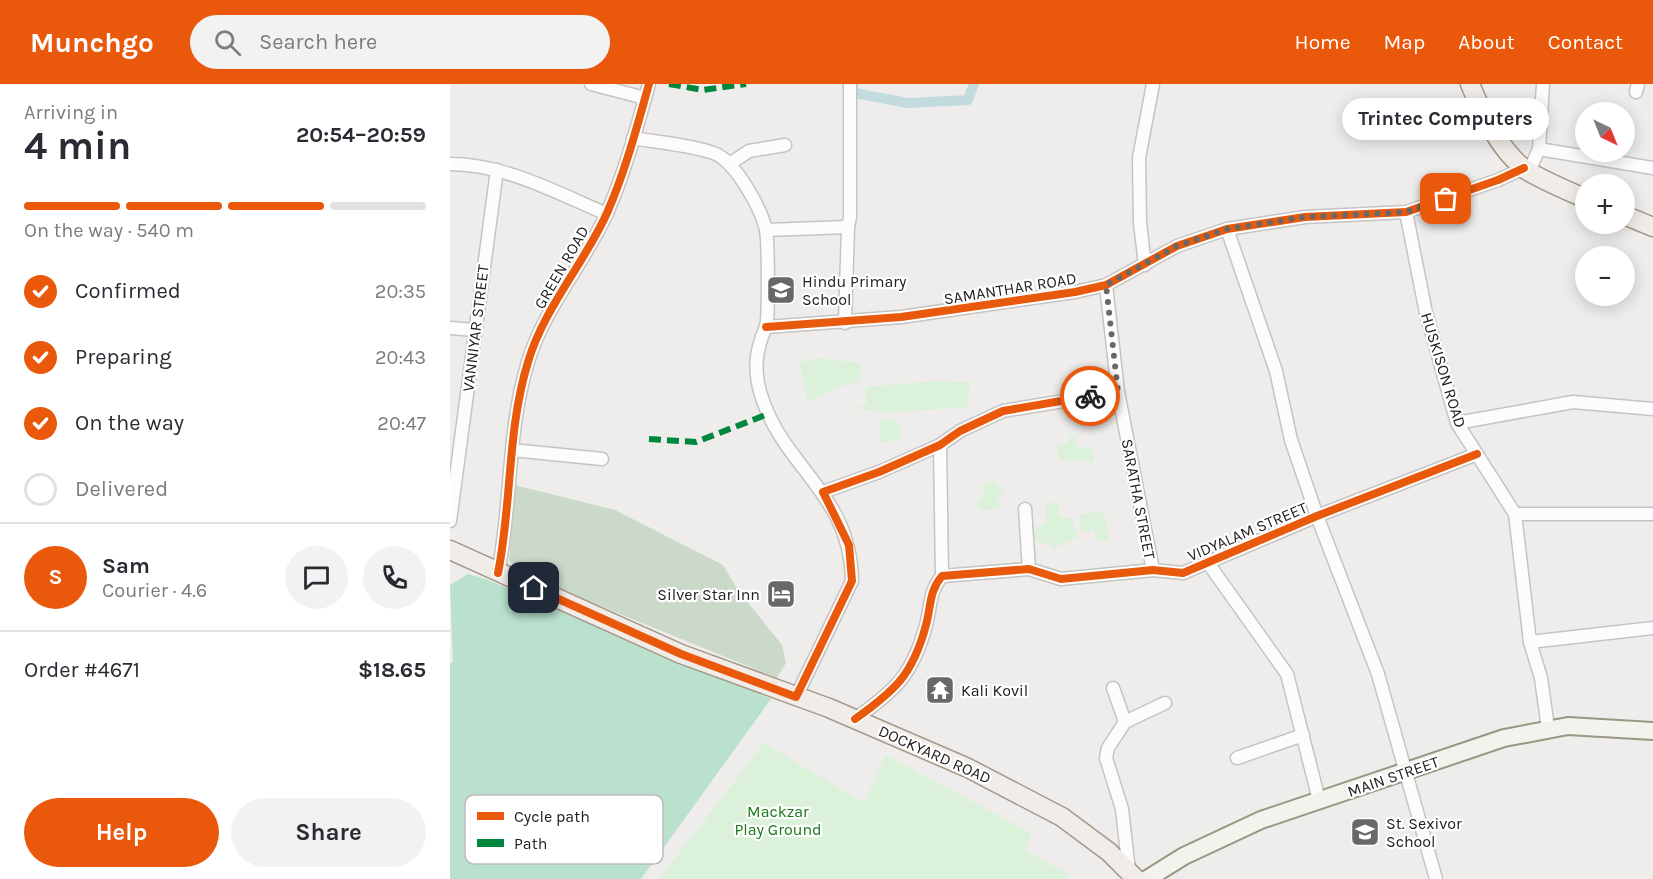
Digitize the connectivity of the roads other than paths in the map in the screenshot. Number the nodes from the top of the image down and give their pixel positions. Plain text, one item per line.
1 (591, 84) edge
2 (649, 84) edge
3 (850, 84) edge
4 (1153, 84) edge
5 (1470, 84) edge
6 (1543, 84) edge
7 (645, 98) junction
8 (633, 138) junction
9 (785, 145) dead end
10 (1539, 149) junction
11 (450, 164) edge
12 (730, 164) junction
13 (1653, 168) edge
14 (497, 170) junction
15 (1526, 170) junction
16 (1575, 194) edge
17 (1406, 212) junction
18 (607, 214) junction
19 (1635, 220) edge
20 (848, 227) junction
21 (1653, 227) edge
22 (1227, 229) junction
23 (766, 230) junction
24 (1145, 265) junction
25 (1106, 285) junction
26 (845, 322) junction
27 (766, 327) junction
28 (450, 328) edge
29 (476, 330) junction
30 (1118, 392) junction
31 (1653, 409) edge
32 (1457, 423) junction
33 (940, 445) junction
34 (512, 450) junction
35 (1477, 454) junction
36 (602, 459) dead end
37 (823, 492) junction
38 (1024, 509) dead end
39 (1515, 514) junction
40 (1653, 514) edge
41 (1317, 516) junction
42 (450, 521) edge
43 (450, 550) edge
44 (1208, 563) junction
45 (1029, 569) junction
46 (1154, 570) junction
47 (498, 573) junction
48 (942, 576) junction
49 (1653, 628) edge
50 (1530, 642) junction
51 (1113, 688) dead end
52 (796, 697) junction
53 (1165, 703) dead end
54 (855, 719) junction
55 (1125, 722) junction
56 (1548, 728) junction
57 (1653, 731) edge
58 (1303, 735) junction
59 (1237, 758) dead end
60 (1405, 772) junction
61 (1319, 800) junction
62 (1132, 875) edge
63 (1147, 879) edge
64 (1436, 879) edge

1 - 7 street
2 - 7 street, GREEN ROAD
3 - 20 street
4 - 24 street
5 - 15 main road
6 - 10 street
7 - 8 street, GREEN ROAD
8 - 12 street
8 - 18 street, GREEN ROAD
9 - 12 street
10 - 13 street
10 - 15 street
11 - 14 street
12 - 23 street
14 - 18 street
14 - 29 street, VANNIYAR STREET
15 - 16 main road
15 - 17 street, SAMANTHAR ROAD
17 - 22 street, SAMANTHAR ROAD
17 - 32 street, HUSKISON ROAD
18 - 34 street, GREEN ROAD
19 - 21 main road
20 - 23 street
20 - 26 street
22 - 24 street, SAMANTHAR ROAD
22 - 41 street
23 - 27 street
24 - 25 street, SAMANTHAR ROAD
25 - 26 street, SAMANTHAR ROAD
25 - 30 street, SARATHA STREET
26 - 27 street, SAMANTHAR ROAD
27 - 37 street
28 - 29 street
29 - 42 street, VANNIYAR STREET
30 - 33 street
30 - 46 street, SARATHA STREET
31 - 32 street
32 - 35 street, HUSKISON ROAD
33 - 37 street
33 - 48 street
34 - 36 street
34 - 47 street, GREEN ROAD
35 - 39 street, HUSKISON ROAD
35 - 41 street, VIDYALAM STREET
37 - 52 street
38 - 45 street
39 - 40 street
39 - 50 street, HUSKISON ROAD
41 - 44 street, VIDYALAM STREET
41 - 60 street
43 - 47 main road, DOCKYARD ROAD
44 - 46 street, VIDYALAM STREET
44 - 58 street
45 - 46 street, VIDYALAM STREET
45 - 48 street, VIDYALAM STREET
47 - 52 main road, DOCKYARD ROAD
48 - 54 street
49 - 50 street
50 - 56 street, HUSKISON ROAD
51 - 55 street
52 - 54 main road, DOCKYARD ROAD
53 - 55 street
54 - 62 main road, DOCKYARD ROAD
55 - 62 street
56 - 57 main road, MAIN STREET
56 - 60 main road, MAIN STREET
58 - 59 street
58 - 61 street
60 - 61 main road, MAIN STREET
60 - 64 street
61 - 63 main road, MAIN STREET

